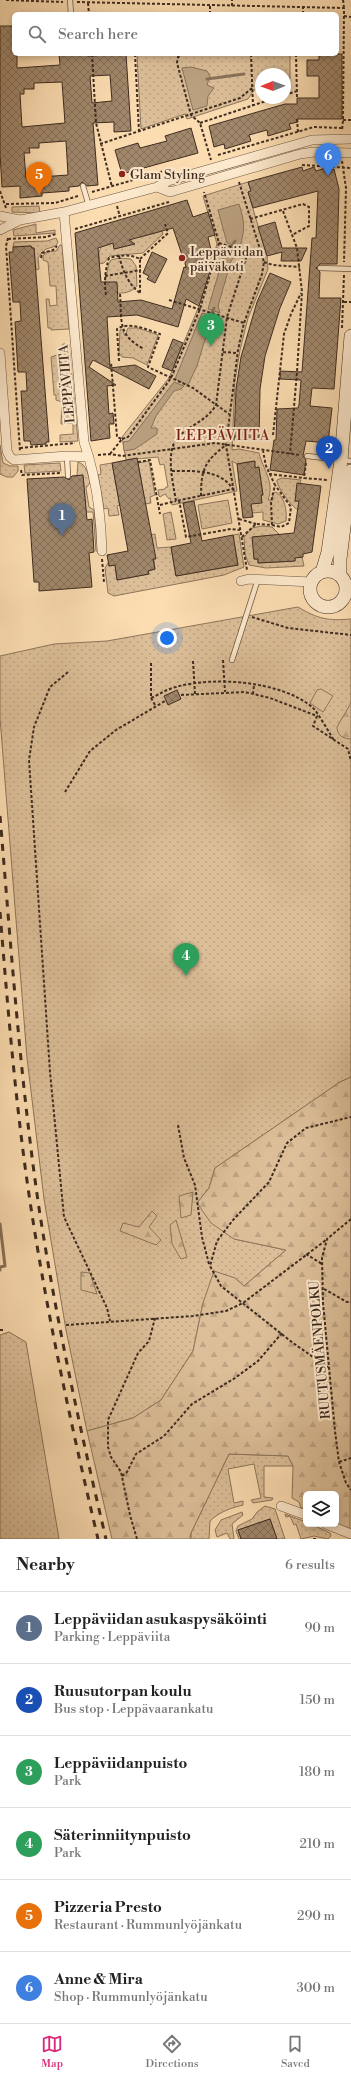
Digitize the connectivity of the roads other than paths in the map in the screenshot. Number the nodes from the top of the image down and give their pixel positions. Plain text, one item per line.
1 (70, 1) edge
2 (71, 12) edge
3 (347, 139) edge
4 (347, 152) edge
5 (83, 186) dead end
6 (157, 187) junction
7 (89, 206) junction
8 (64, 212) junction
9 (0, 216) edge
10 (20, 220) junction
11 (0, 230) edge
12 (320, 268) dead end
13 (351, 269) edge
14 (346, 334) edge
15 (0, 353) edge
16 (67, 456) junction
17 (307, 456) road end
18 (89, 457) junction
19 (346, 460) edge
20 (351, 471) edge
21 (68, 474) road end
22 (102, 552) road end
23 (322, 572) junction
24 (340, 575) junction
25 (249, 580) joint
26 (311, 582) junction
27 (349, 588) edge
28 (345, 605) edge
29 (232, 660) dead end
30 (281, 1506) dead end
31 (303, 1514) edge
32 (334, 1527) edge
33 (351, 1534) edge

1 - 2 lane
3 - 6 street
4 - 6 street
5 - 7 lane
6 - 7 street
7 - 8 street
8 - 10 street
8 - 18 street, LEPPÄVIITA
9 - 10 street
10 - 11 street
12 - 13 lane
14 - 19 main road
15 - 16 street
16 - 18 street
16 - 21 lane
17 - 19 lane
18 - 22 street, LEPPÄVIITA
19 - 23 main road
20 - 24 main road
23 - 24 main road
23 - 26 main road
24 - 27 main road
25 - 26 street
25 - 29 lane
26 - 28 main road
27 - 28 main road
30 - 31 street
32 - 33 street

